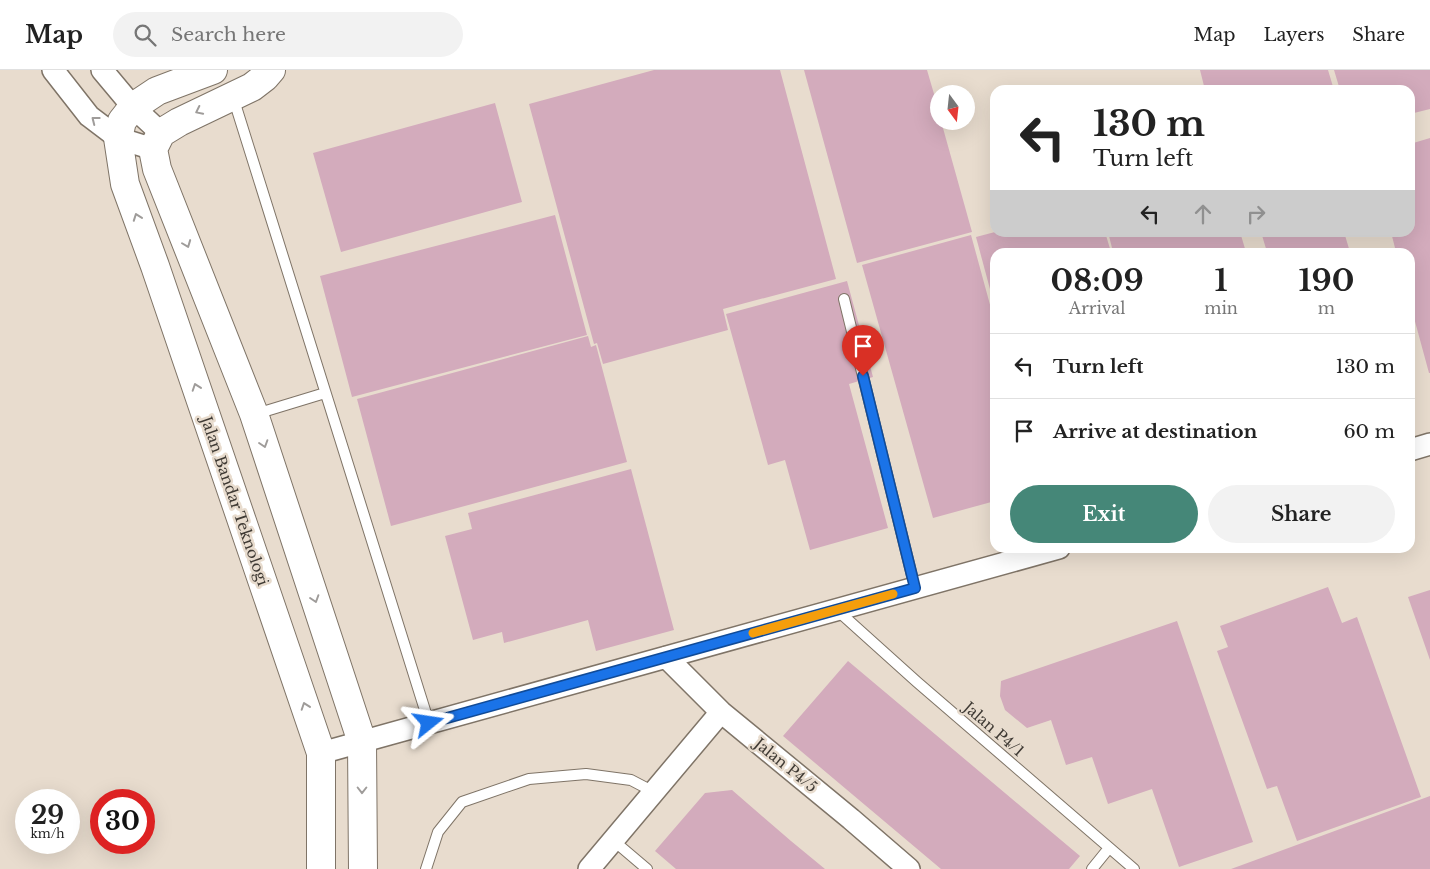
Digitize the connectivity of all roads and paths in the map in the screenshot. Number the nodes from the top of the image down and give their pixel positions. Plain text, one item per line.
1 (53, 70) edge
2 (102, 70) edge
3 (156, 70) edge
4 (271, 70) edge
5 (203, 74) edge
6 (232, 96) junction
7 (133, 107) junction
8 (118, 138) junction
9 (157, 141) junction
10 (844, 299) dead end
11 (325, 393) junction
12 (254, 414) junction
13 (1430, 444) edge
14 (1415, 448) edge
15 (1041, 553) edge
16 (915, 588) junction
17 (837, 610) junction
18 (666, 657) junction
19 (721, 712) junction
20 (429, 723) junction
21 (362, 742) junction
22 (321, 753) junction
23 (654, 792) junction
24 (614, 841) junction
25 (1109, 848) junction
26 (321, 869) edge
27 (362, 869) edge
28 (426, 869) edge
29 (589, 869) edge
30 (647, 869) edge
31 (910, 869) edge
32 (1092, 869) edge
33 (1134, 869) edge

8 -> 1 street
2 - 7 street
3 - 5 street
4 - 6 street
5 - 7 street, Jalan Bandar Teknologi
6 -> 9 street
6 - 11 lane
7 - 8 street, Jalan Bandar Teknologi
7 - 9 street
8 - 9 street
22 -> 8 street, Jalan Bandar Teknologi
9 -> 12 street
10 - 16 lane
11 - 12 lane
11 - 20 lane
12 -> 21 street
13 - 14 street
15 - 16 street
16 - 17 street
17 - 18 street
17 - 25 lane, Jalan P4/1
18 - 19 street, Jalan P4/5
18 - 20 street
19 - 23 street
19 - 31 street, Jalan P4/5
20 - 21 street
21 - 22 street
21 -> 27 street
22 - 26 street, Jalan Bandar Teknologi
23 - 24 street
23 - 28 lane
24 - 29 street
24 - 30 lane
25 - 32 lane
25 - 33 lane, Jalan P4/1

